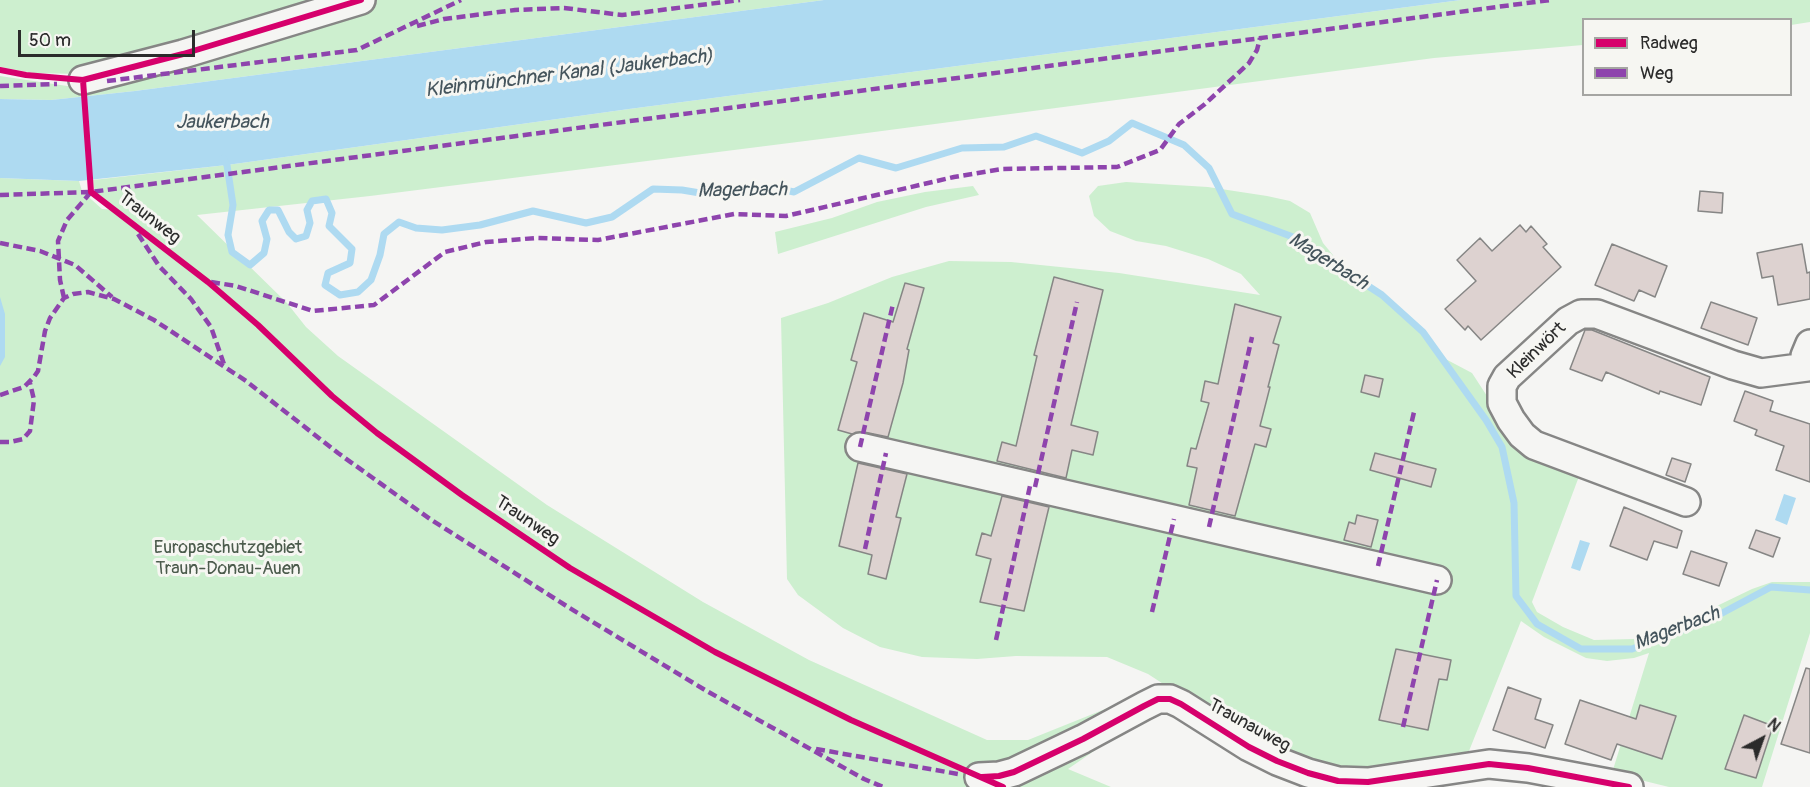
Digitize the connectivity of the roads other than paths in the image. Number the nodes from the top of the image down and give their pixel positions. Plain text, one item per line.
1 (361, 0) edge
2 (82, 80) dead end
3 (1809, 361) edge
4 (860, 447) dead end
5 (1686, 502) dead end
6 (1437, 580) dead end
7 (979, 777) dead end
8 (1629, 787) edge

1 - 2 street
3 - 5 street, Kleinwört
4 - 6 street
7 - 8 street, Traunauweg

